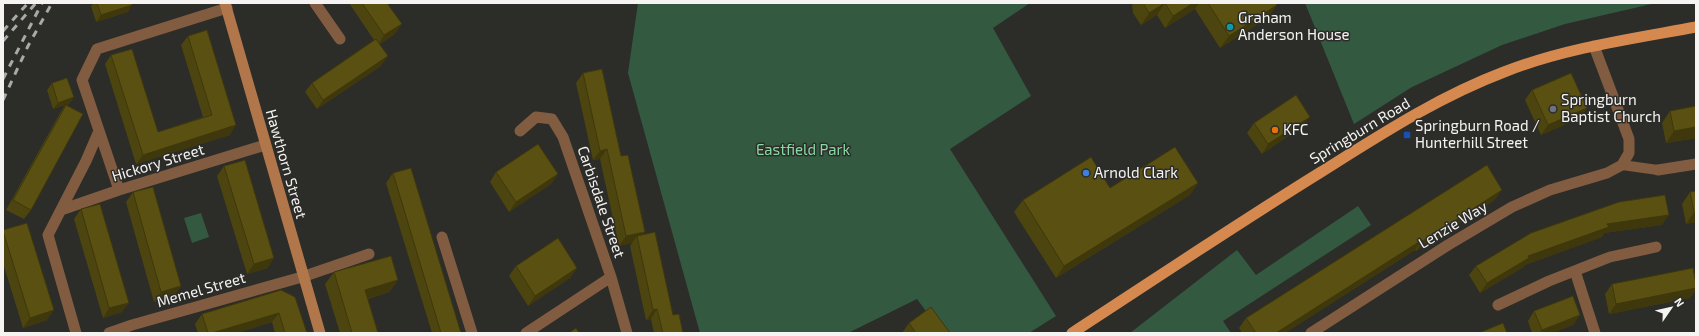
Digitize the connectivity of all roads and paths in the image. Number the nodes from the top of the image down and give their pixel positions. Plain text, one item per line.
1 (315, 3) edge
2 (226, 5) edge
3 (1696, 28) edge
4 (340, 39) dead end
5 (1594, 46) junction
6 (99, 131) junction
7 (520, 131) dead end
8 (265, 145) junction
9 (1696, 164) edge
10 (1622, 165) junction
11 (1658, 170) joint
12 (119, 190) junction
13 (61, 210) junction
14 (442, 237) dead end
15 (1656, 247) dead end
16 (369, 254) dead end
17 (1575, 270) junction
18 (302, 277) junction
19 (611, 277) junction
20 (1498, 305) dead end
21 (133, 329) edge
22 (76, 333) edge
23 (109, 333) edge
24 (320, 333) edge
25 (472, 333) edge
26 (526, 333) edge
27 (627, 333) edge
28 (1072, 333) edge
29 (1311, 333) edge
30 (1594, 333) edge

1 - 4 street
2 - 6 street
2 - 8 main road, Hawthorn Street
3 - 5 main road, Springburn Road
5 - 10 street
5 - 28 main road, Springburn Road
6 - 12 street
6 - 13 street
7 - 19 street, Carbisdale Street
8 - 12 street, Hickory Street
8 - 18 main road, Hawthorn Street
9 - 11 street
10 - 11 street
10 - 29 street, Lenzie Way
12 - 13 street, Hickory Street
13 - 22 street
14 - 25 street
15 - 17 street
16 - 18 street, Memel Street
17 - 20 street
17 - 30 street
18 - 21 street, Memel Street
18 - 24 main road, Hawthorn Street
19 - 26 street
19 - 27 street, Carbisdale Street
21 - 23 street, Memel Street

